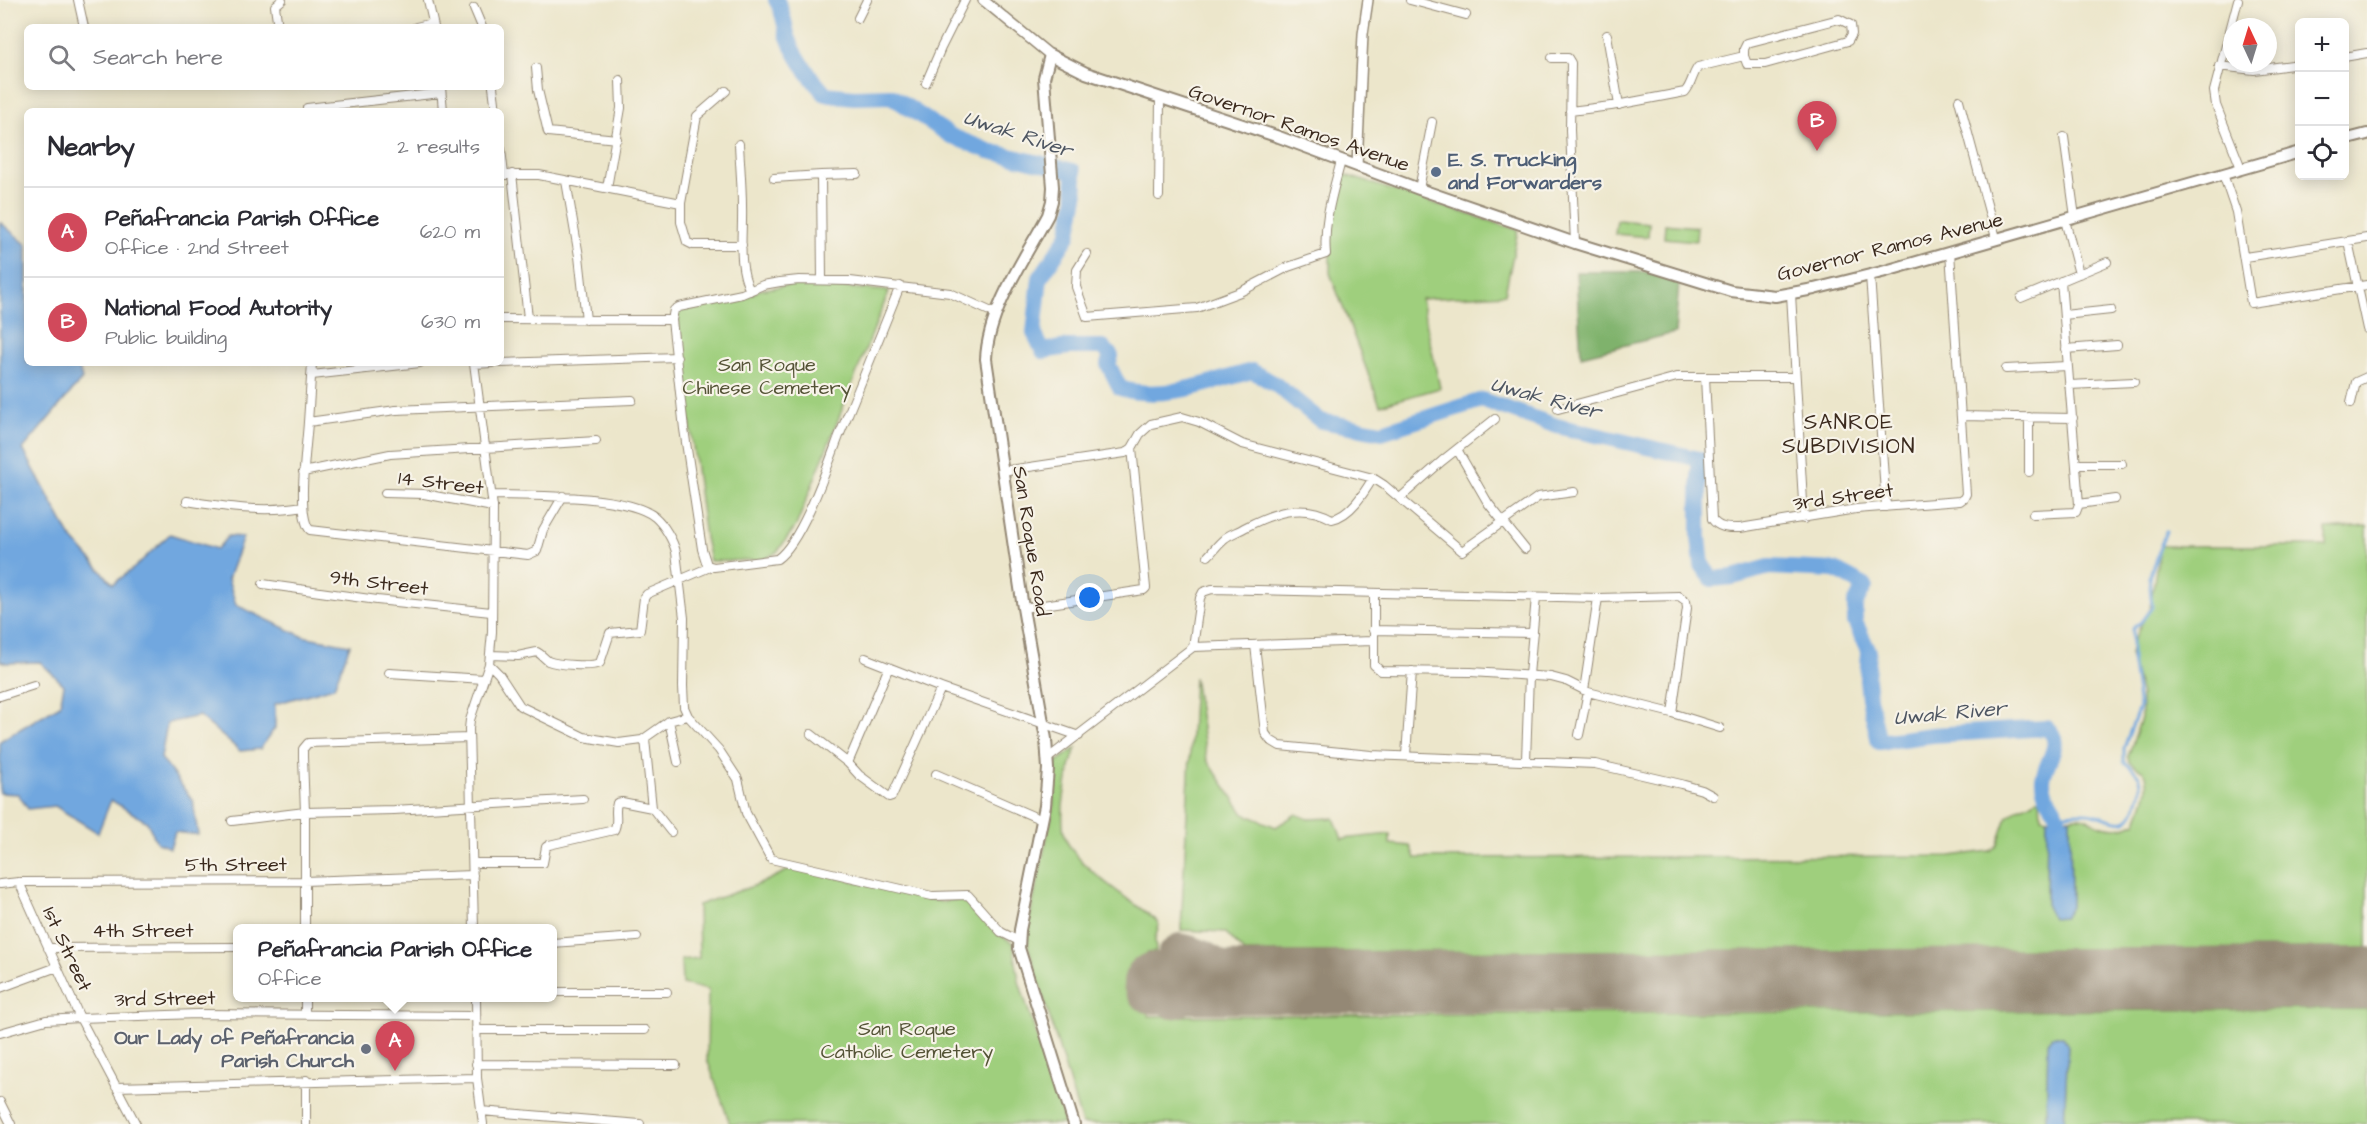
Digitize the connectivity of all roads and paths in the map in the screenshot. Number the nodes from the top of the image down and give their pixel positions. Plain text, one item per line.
1 (78, 0) edge
2 (282, 0) edge
3 (428, 0) edge
4 (867, 0) edge
5 (964, 0) edge
6 (983, 0) edge
7 (1368, 0) edge
8 (1410, 0) edge
9 (2238, 0) edge
10 (474, 8) dead end
11 (1466, 15) dead end
12 (858, 18) dead end
13 (83, 24) edge
14 (278, 24) edge
15 (433, 24) edge
16 (481, 24) edge
17 (1607, 35) dead end
18 (2367, 53) edge
19 (1050, 55) junction
20 (1744, 56) junction
21 (2349, 56) edge
22 (1552, 58) dead end
23 (2295, 65) edge
24 (2219, 66) junction
25 (536, 68) dead end
26 (620, 80) dead end
27 (926, 83) dead end
28 (441, 90) edge
29 (493, 90) edge
30 (726, 91) dead end
31 (1160, 98) junction
32 (1959, 100) dead end
33 (1619, 105) junction
34 (307, 108) dead end
35 (443, 108) edge
36 (496, 108) edge
37 (1570, 111) junction
38 (1432, 122) dead end
39 (2367, 134) edge
40 (2064, 137) dead end
41 (617, 138) junction
42 (2349, 139) edge
43 (739, 144) dead end
44 (2295, 154) edge
45 (1341, 161) junction
46 (1357, 166) junction
47 (2241, 168) junction
48 (857, 174) dead end
49 (2223, 174) junction
50 (506, 175) edge
51 (821, 175) junction
52 (774, 178) dead end
53 (566, 181) junction
54 (607, 188) junction
55 (1419, 189) junction
56 (1159, 196) dead end
57 (681, 203) junction
58 (2070, 218) junction
59 (1996, 238) junction
60 (2367, 238) edge
61 (2348, 241) junction
62 (1575, 243) junction
63 (742, 245) junction
64 (1950, 252) junction
65 (1087, 254) dead end
66 (2245, 257) junction
67 (2108, 262) dead end
68 (2079, 274) junction
69 (1870, 275) junction
70 (822, 280) junction
71 (2061, 281) junction
72 (2367, 285) edge
73 (900, 286) junction
74 (2358, 287) junction
75 (750, 291) junction
76 (1791, 294) junction
77 (2020, 298) dead end
78 (2110, 310) dead end
79 (996, 314) junction
80 (2064, 315) junction
81 (528, 318) junction
82 (504, 319) edge
83 (586, 320) junction
84 (672, 320) junction
85 (2367, 329) edge
86 (2117, 345) dead end
87 (2066, 349) junction
88 (677, 357) junction
89 (504, 363) edge
90 (312, 366) edge
91 (393, 366) edge
92 (474, 366) edge
93 (2067, 366) junction
94 (2006, 369) dead end
95 (312, 375) junction
96 (1705, 377) junction
97 (1794, 377) junction
98 (2367, 377) edge
99 (2134, 382) dead end
100 (2069, 385) junction
101 (632, 400) dead end
102 (2351, 403) dead end
103 (480, 406) junction
104 (1558, 409) dead end
105 (1962, 416) junction
106 (2029, 417) junction
107 (2073, 418) junction
108 (1495, 419) dead end
109 (308, 422) junction
110 (596, 441) dead end
111 (486, 447) junction
112 (1132, 448) junction
113 (1458, 451) junction
114 (2076, 464) junction
115 (2122, 464) dead end
116 (1002, 471) junction
117 (303, 472) junction
118 (2029, 472) dead end
119 (1373, 478) junction
120 (1574, 492) dead end
121 (385, 493) dead end
122 (492, 495) junction
123 (563, 496) junction
124 (1400, 498) junction
125 (2115, 500) dead end
126 (187, 501) dead end
127 (2079, 504) junction
128 (303, 506) junction
129 (493, 507) junction
130 (1886, 507) junction
131 (2033, 514) dead end
132 (1804, 519) junction
133 (1503, 521) junction
134 (1525, 549) dead end
135 (492, 552) junction
136 (1208, 556) dead end
137 (710, 567) junction
138 (678, 581) junction
139 (263, 584) dead end
140 (1374, 593) junction
141 (1536, 597) junction
142 (1598, 598) junction
143 (1023, 608) junction
144 (491, 612) junction
145 (1372, 630) junction
146 (1533, 633) junction
147 (1372, 641) junction
148 (1256, 645) junction
149 (1193, 647) junction
150 (491, 655) junction
151 (865, 658) dead end
152 (489, 664) junction
153 (889, 667) junction
154 (1412, 672) junction
155 (389, 673) dead end
156 (1529, 675) junction
157 (484, 679) junction
158 (34, 685) dead end
159 (941, 688) junction
160 (1586, 691) junction
161 (0, 696) edge
162 (1672, 713) junction
163 (688, 716) junction
164 (669, 721) junction
165 (1044, 725) junction
166 (1720, 728) dead end
167 (811, 734) dead end
168 (1579, 735) dead end
169 (1079, 736) junction
170 (469, 738) junction
171 (645, 738) junction
172 (1406, 755) junction
173 (1047, 759) junction
174 (1526, 760) junction
175 (678, 762) dead end
176 (848, 763) junction
177 (936, 774) dead end
178 (1713, 796) dead end
179 (583, 799) dead end
180 (470, 804) junction
181 (652, 808) junction
182 (305, 812) junction
183 (1042, 820) junction
184 (232, 821) dead end
185 (671, 832) dead end
186 (473, 863) junction
187 (473, 875) junction
188 (304, 881) junction
189 (19, 882) junction
190 (0, 884) edge
191 (305, 924) edge
192 (474, 924) edge
193 (637, 937) dead end
194 (1019, 941) junction
195 (557, 943) edge
196 (233, 947) edge
197 (48, 948) junction
198 (57, 967) junction
199 (0, 988) edge
200 (557, 992) edge
201 (667, 992) dead end
202 (305, 1002) edge
203 (476, 1002) edge
204 (305, 1014) junction
205 (476, 1016) junction
206 (80, 1018) junction
207 (476, 1030) junction
208 (645, 1030) dead end
209 (0, 1033) edge
210 (477, 1064) junction
211 (676, 1065) dead end
212 (477, 1078) junction
213 (306, 1080) junction
214 (116, 1087) junction
215 (0, 1101) edge
216 (481, 1111) junction
217 (11, 1124) edge
218 (136, 1124) edge
219 (306, 1124) edge
220 (483, 1124) edge
221 (640, 1124) edge
222 (1074, 1124) edge

1 - 13 street
2 - 14 street
3 - 15 street
4 - 12 street
5 - 27 street
6 - 19 street
7 - 46 street
8 - 11 street
9 - 24 street
10 - 16 street
17 - 33 street
18 - 21 street
19 - 31 main road, Governor Ramos Avenue
19 - 79 main road, San Roque Road
20 - 20 street
20 - 33 street
22 - 37 street
23 - 24 street
24 - 47 street
25 - 41 street
26 - 41 street
28 - 34 street
28 - 35 street
29 - 36 street
30 - 57 street
31 - 45 main road, Governor Ramos Avenue
31 - 56 street
32 - 59 street
33 - 37 street
37 - 62 street
38 - 55 street
39 - 42 main road
40 - 58 street
41 - 54 street
43 - 63 street
44 - 47 main road, Governor Ramos Avenue
45 - 46 main road, Governor Ramos Avenue
45 - 65 street
46 - 55 main road, Governor Ramos Avenue
47 - 49 main road, Governor Ramos Avenue
48 - 51 street
49 - 58 main road, Governor Ramos Avenue
49 - 66 street
50 - 53 street
50 - 81 street
51 - 52 street
51 - 70 street
53 - 54 street
53 - 83 street
54 - 57 street
55 - 62 main road, Governor Ramos Avenue
57 - 63 street
58 - 59 main road, Governor Ramos Avenue
58 - 68 street
59 - 64 main road, Governor Ramos Avenue
60 - 61 street
61 - 66 street
61 - 74 street
62 - 76 main road, Governor Ramos Avenue
63 - 75 street
64 - 69 main road, Governor Ramos Avenue
64 - 105 street
66 - 74 street
67 - 68 street
68 - 71 street
69 - 76 main road, Governor Ramos Avenue
69 - 130 street
70 - 73 street
70 - 75 street
71 - 77 street
71 - 80 street
72 - 74 street
73 - 79 street
73 - 137 street
74 - 85 street
75 - 84 street
76 - 97 street
78 - 80 street
79 - 116 main road, San Roque Road
80 - 87 street
81 - 82 street
81 - 83 street
83 - 84 street
84 - 88 street
86 - 87 street
87 - 93 street
88 - 89 street
88 - 137 street
90 - 95 street
91 - 95 street
92 - 103 street
93 - 94 street
93 - 100 street
95 - 109 street
96 - 97 street
96 - 104 street
96 - 132 street, 3rd Street
97 - 132 street
98 - 102 street
99 - 100 street
100 - 107 street
101 - 103 street
103 - 109 street
103 - 111 street
105 - 106 street
105 - 130 street, 3rd Street
106 - 107 street
106 - 118 street
107 - 114 street
108 - 113 street
109 - 117 street
110 - 111 street
111 - 117 street
111 - 122 street
112 - 116 street
112 - 119 street
112 - 143 street
113 - 124 street
113 - 133 street
114 - 115 street
114 - 127 street
116 - 143 main road, San Roque Road
117 - 128 street
119 - 124 street
119 - 136 street
120 - 133 street
121 - 129 street, 14 Street
122 - 123 street
122 - 129 street
123 - 135 street
123 - 138 street
124 - 133 street
125 - 127 street
126 - 128 street
127 - 131 street
128 - 135 street
129 - 135 street
130 - 132 street, 3rd Street
133 - 134 street
135 - 144 street
137 - 138 street
138 - 150 street
138 - 163 street
139 - 144 street, 9th Street
140 - 141 street
140 - 145 street
140 - 149 street
141 - 142 street
141 - 146 street
142 - 160 street
142 - 162 street
143 - 165 main road, San Roque Road
144 - 150 street
145 - 146 street
145 - 147 street
146 - 156 street
147 - 148 street
147 - 154 street
148 - 149 street
148 - 172 street
149 - 169 street
150 - 152 street
151 - 153 street
152 - 157 street
152 - 171 street
153 - 159 street
153 - 176 street
154 - 156 street
154 - 172 street
155 - 157 street
156 - 160 street
156 - 174 street
157 - 170 street
158 - 161 street
159 - 165 street
159 - 176 street
160 - 162 street
160 - 168 street
162 - 166 street
163 - 164 street
163 - 194 street
164 - 171 street
164 - 175 street
165 - 169 street
165 - 173 main road, San Roque Road
167 - 176 street
169 - 173 street
170 - 180 street
170 - 182 street
171 - 181 street
172 - 174 street
173 - 183 main road, San Roque Road
174 - 178 street
177 - 183 street
179 - 180 street
180 - 182 street
180 - 186 street
181 - 185 street
181 - 186 street
182 - 184 street
182 - 188 street
183 - 194 main road, San Roque Road
186 - 187 street
187 - 188 street, 5th Street
187 - 192 street
188 - 189 street, 5th Street
188 - 191 street
189 - 190 street, 5th Street
189 - 197 street, 1st Street
193 - 195 street
194 - 222 main road, San Roque Road
196 - 197 street, 4th Street
197 - 198 street, 1st Street
198 - 199 street
198 - 206 street, 1st Street
200 - 201 street
202 - 204 street
203 - 205 street
204 - 205 street, 3rd Street
204 - 206 street, 3rd Street
205 - 207 street
206 - 209 street, 3rd Street
206 - 214 street, 1st Street
207 - 208 street
207 - 210 street
210 - 211 street
210 - 212 street
212 - 213 street
212 - 216 street
213 - 214 street
213 - 219 street
214 - 218 street, 1st Street
215 - 217 street
216 - 220 street
216 - 221 street

